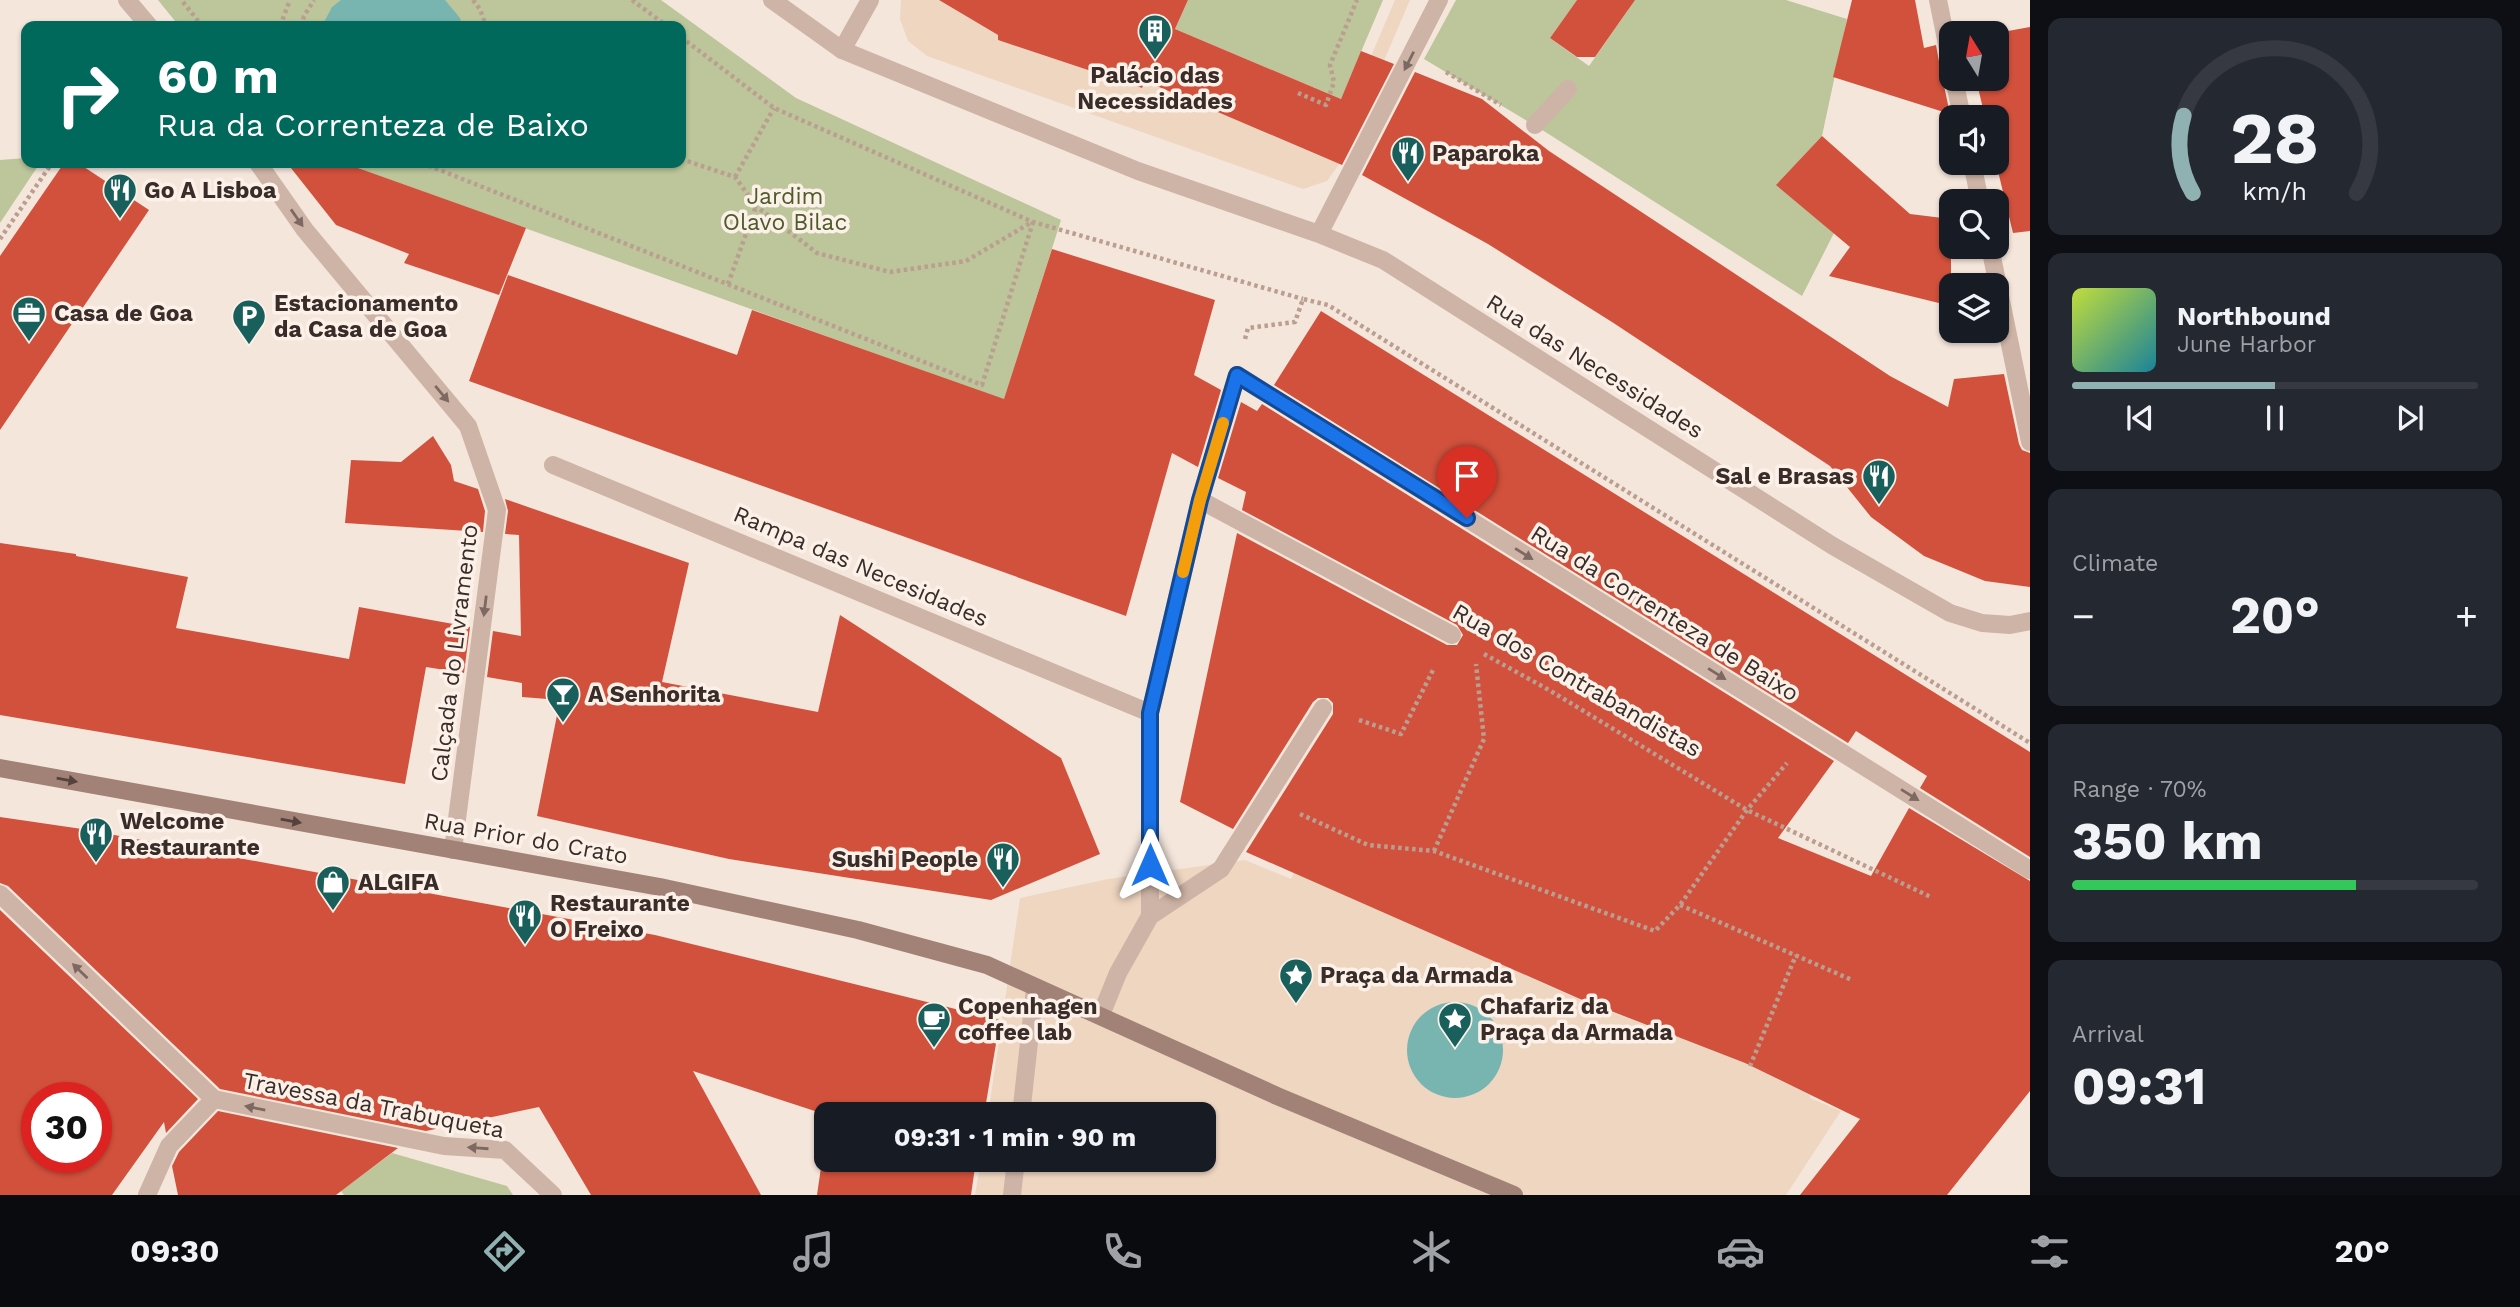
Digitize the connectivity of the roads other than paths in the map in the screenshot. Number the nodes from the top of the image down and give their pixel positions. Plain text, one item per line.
1 (127, 0) edge
2 (772, 0) edge
3 (870, 0) edge
4 (1439, 0) edge
5 (1938, 0) edge
6 (145, 21) edge
7 (1942, 21) edge
8 (842, 50) junction
9 (1568, 89) dead end
10 (1535, 125) road end
11 (262, 168) edge
12 (1319, 234) junction
13 (1992, 259) edge
14 (2030, 442) edge
15 (553, 465) dead end
16 (1200, 500) junction
17 (2030, 621) edge
18 (1451, 635) road end
19 (1323, 708) road end
20 (1150, 713) junction
21 (0, 768) edge
22 (453, 850) junction
23 (2030, 870) edge
24 (0, 894) edge
25 (1150, 916) junction
26 (1035, 988) junction
27 (1101, 1016) junction
28 (214, 1099) junction
29 (1022, 1102) edge
30 (1015, 1172) edge
31 (147, 1195) edge
32 (553, 1195) edge
33 (1012, 1195) edge
34 (1514, 1195) edge

1 - 6 street
2 - 8 street, Rua das Necessidades
3 - 8 street
4 -> 12 street
5 - 7 street
8 - 12 street, Rua das Necessidades
9 - 10 street
11 -> 22 street, Calçada do Livramento
12 - 17 street, Rua das Necessidades
13 - 14 street
15 - 20 street, Rampa das Necesidades
16 - 18 street, Rua dos Contrabandistas
16 - 20 street
16 -> 23 street, Rua da Correnteza de Baixo
19 - 25 street
20 - 25 street
21 -> 22 street, Rua Prior do Crato
22 - 26 street, Rua Prior do Crato
28 -> 24 street, Travessa da Trabuqueta
25 - 27 street
26 - 27 street
26 - 29 street
27 - 34 street
28 - 31 street
32 -> 28 street, Travessa da Trabuqueta
30 - 33 street

